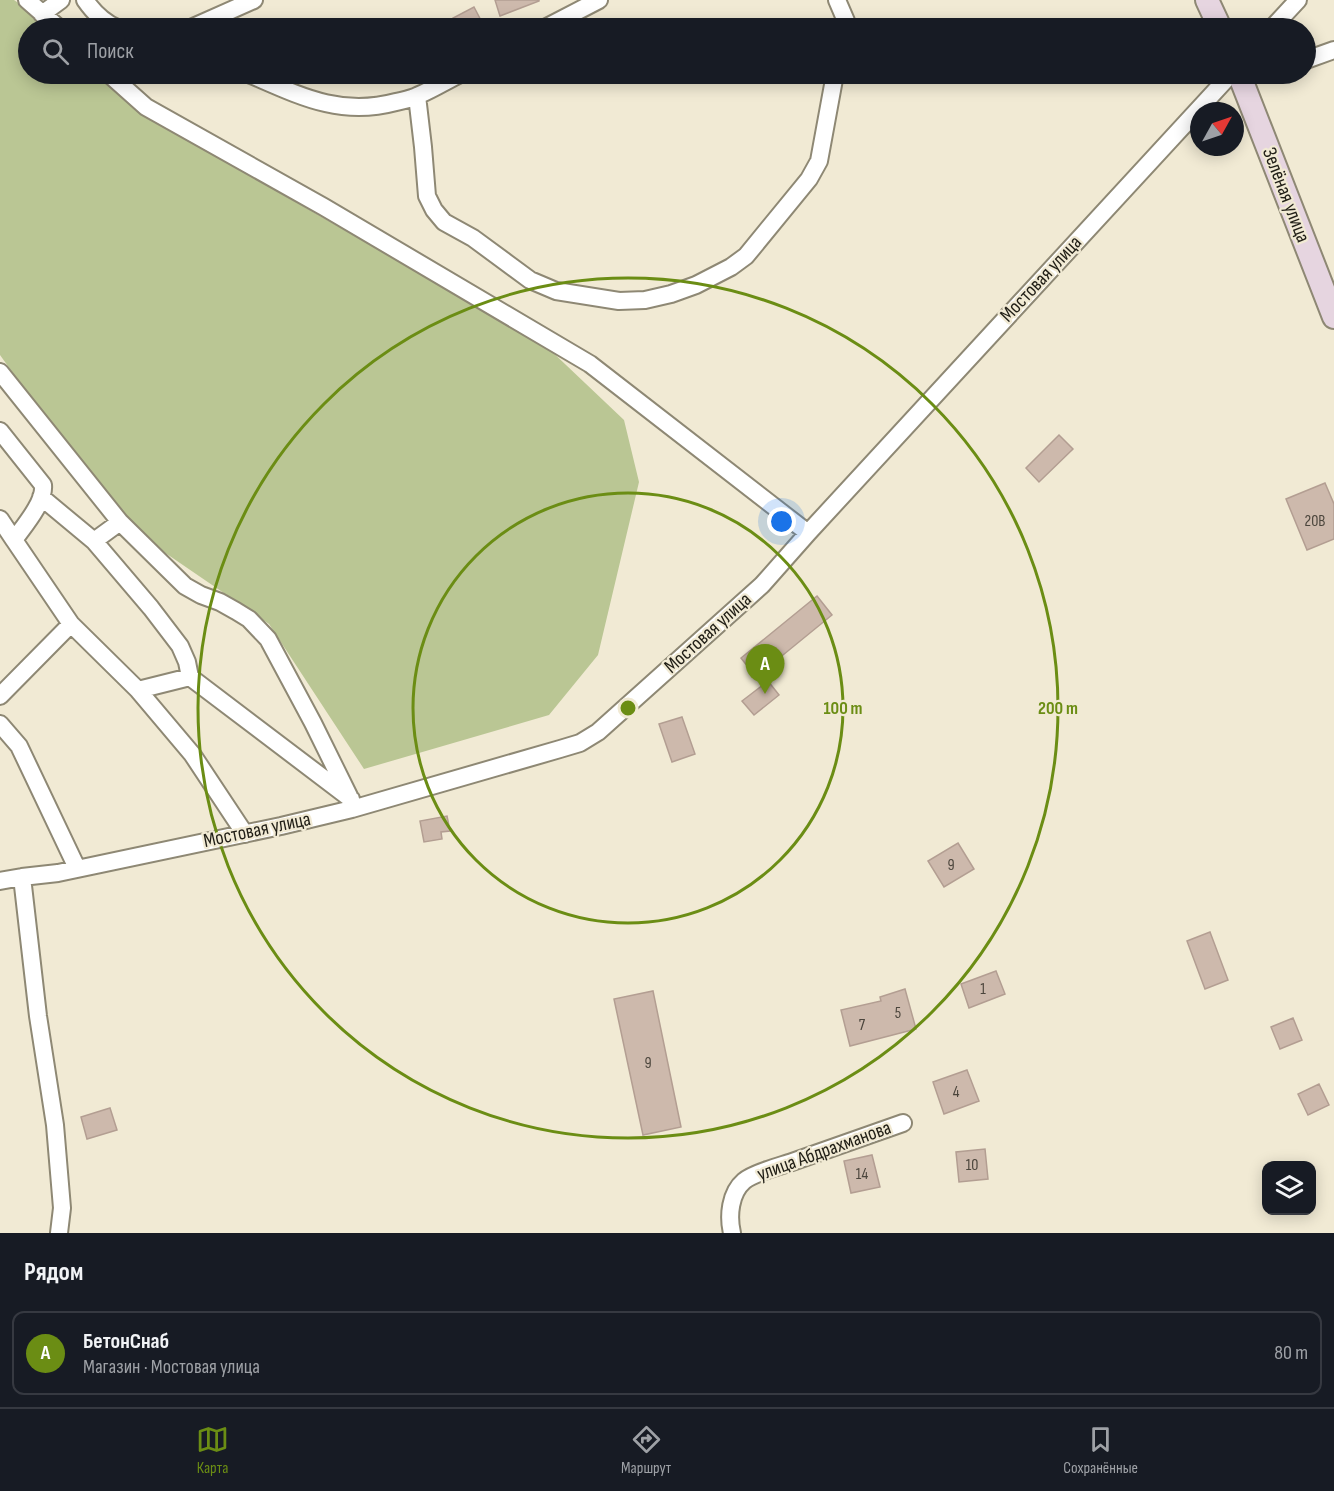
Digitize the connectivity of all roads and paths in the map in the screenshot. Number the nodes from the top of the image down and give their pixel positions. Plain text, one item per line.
1 (27, 0) edge
2 (61, 0) edge
3 (85, 0) edge
4 (254, 0) edge
5 (598, 0) edge
6 (837, 0) edge
7 (1207, 0) edge
8 (1298, 0) edge
9 (42, 14) junction
10 (47, 18) edge
11 (101, 18) edge
12 (213, 18) edge
13 (564, 18) edge
14 (845, 18) edge
15 (1215, 18) edge
16 (1281, 18) edge
17 (1334, 50) edge
18 (1316, 56) edge
19 (120, 84) edge
20 (271, 84) edge
21 (440, 84) edge
22 (833, 84) edge
23 (1222, 84) edge
24 (1243, 84) edge
25 (417, 96) junction
26 (1329, 292) edge
27 (1334, 317) edge
28 (1, 377) edge
29 (0, 431) edge
30 (41, 497) junction
31 (0, 519) edge
32 (120, 522) junction
33 (808, 533) junction
34 (14, 540) junction
35 (94, 541) junction
36 (71, 624) junction
37 (190, 677) junction
38 (138, 690) junction
39 (0, 696) edge
40 (0, 724) edge
41 (352, 804) junction
42 (245, 834) junction
43 (77, 868) junction
44 (22, 877) junction
45 (0, 881) edge
46 (903, 1123) dead end
47 (59, 1233) edge
48 (732, 1233) edge

1 - 9 street
2 - 9 street
3 - 11 street
4 - 12 street
5 - 13 street
6 - 14 street
7 - 15 main road
8 - 16 street
9 - 10 street
17 - 18 street
19 - 33 street
20 - 25 street
21 - 25 street
22 - 25 street
23 - 33 street, Мостовая улица
24 - 26 main road, Зелёная улица
26 - 27 main road, Зелёная улица
28 - 32 street
29 - 30 street
30 - 34 street
30 - 35 street
31 - 34 street
32 - 35 street
32 - 41 street
33 - 41 street, Мостовая улица
34 - 36 street
35 - 37 street
36 - 38 street
36 - 39 street
37 - 38 street
37 - 41 street
38 - 42 street
40 - 43 street
41 - 42 street, Мостовая улица
42 - 43 street, Мостовая улица
43 - 44 street, Мостовая улица
44 - 45 street, Мостовая улица
44 - 47 street
46 - 48 street, улица Абдрахманова

